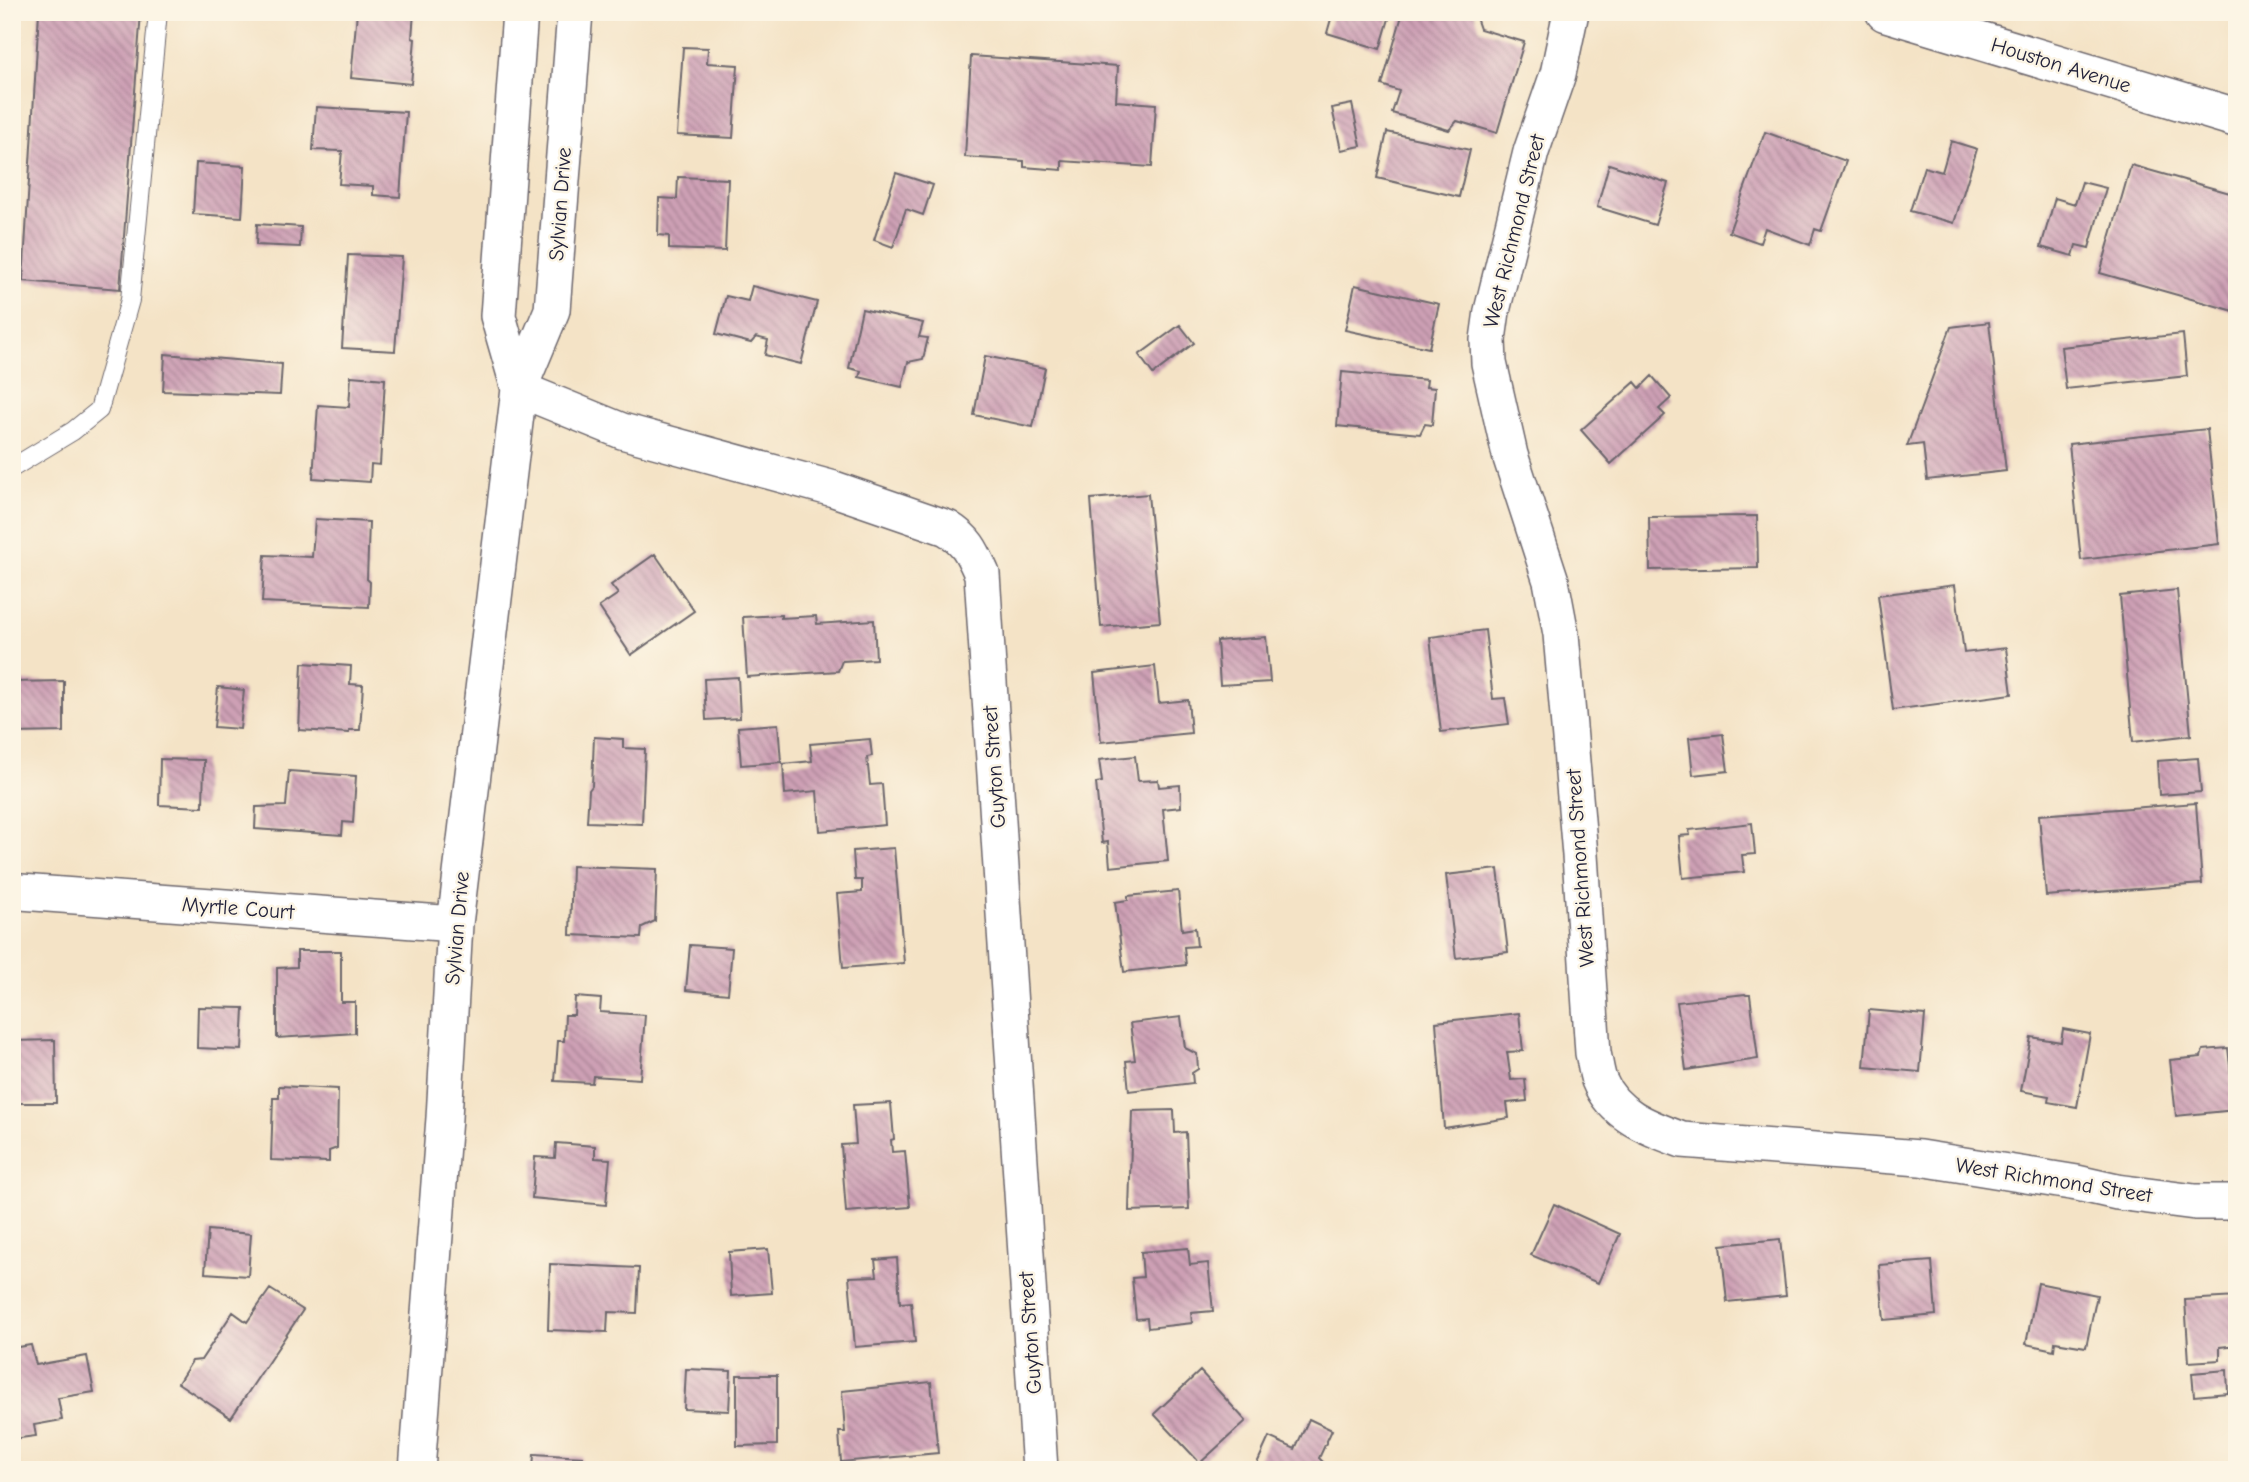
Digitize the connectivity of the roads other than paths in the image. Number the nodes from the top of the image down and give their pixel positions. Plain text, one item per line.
1 (158, 12) edge
2 (520, 12) edge
3 (575, 12) edge
4 (1572, 12) edge
5 (1885, 12) edge
6 (2237, 118) edge
7 (519, 389) junction
8 (12, 468) edge
9 (21, 892) dead end
10 (455, 924) junction
11 (2237, 1202) edge
12 (417, 1470) edge
13 (1040, 1470) edge

1 - 8 lane
2 - 7 street, Sylvian Drive
3 - 7 street, Sylvian Drive
4 - 11 street, West Richmond Street
5 - 6 street, Houston Avenue
7 - 10 street, Sylvian Drive
7 - 13 street, Guyton Street
9 - 10 street, Myrtle Court
10 - 12 street, Sylvian Drive

